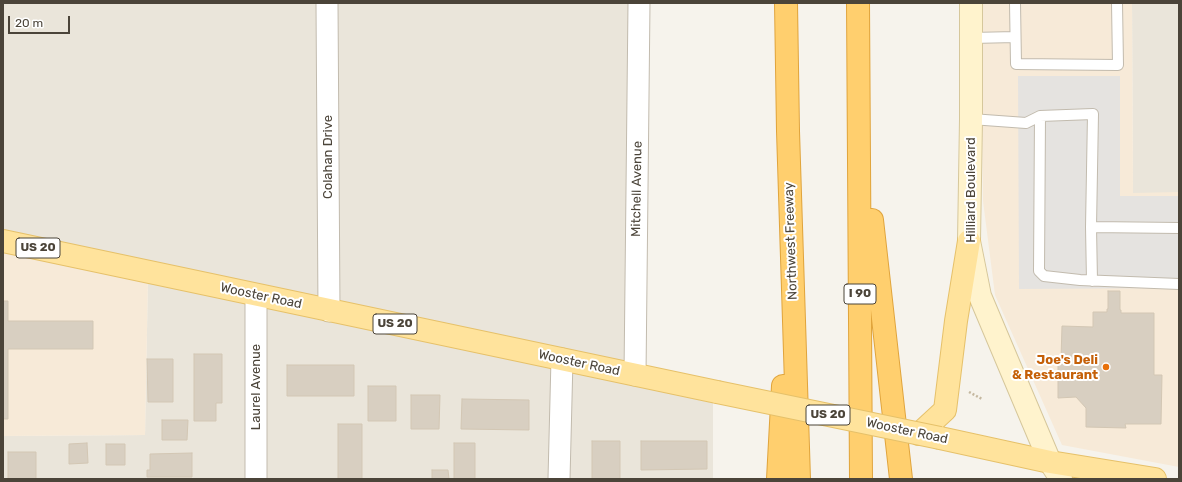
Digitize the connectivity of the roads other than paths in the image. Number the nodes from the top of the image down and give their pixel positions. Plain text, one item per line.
1 (327, 3) edge
2 (639, 3) edge
3 (786, 3) edge
4 (858, 3) edge
5 (971, 3) edge
6 (1015, 3) edge
7 (1117, 3) edge
8 (1015, 37) junction
9 (972, 38) junction
10 (859, 110) junction
11 (1040, 116) junction
12 (971, 119) junction
13 (1091, 227) junction
14 (1179, 228) edge
15 (791, 239) junction
16 (3, 241) edge
17 (969, 241) junction
18 (1092, 281) junction
19 (1179, 284) edge
20 (256, 295) junction
21 (329, 311) junction
22 (562, 359) junction
23 (635, 375) junction
24 (929, 436) junction
25 (1055, 470) edge
26 (256, 479) edge
27 (560, 479) edge
28 (778, 479) edge
29 (799, 479) edge
30 (861, 479) edge
31 (901, 479) edge
32 (1155, 479) edge

1 - 21 street, Colahan Drive
2 - 23 street, Mitchell Avenue
3 - 15 highway, Northwest Freeway
4 - 10 highway, I 90
5 - 9 main road, Hilliard Boulevard
6 - 8 lane
7 - 8 lane
8 - 9 lane
9 - 12 main road, Hilliard Boulevard
10 - 30 highway, I 90
10 - 31 highway
11 - 12 lane
11 - 13 lane
11 - 18 lane
12 - 17 main road, Hilliard Boulevard
13 - 14 lane
13 - 18 lane
15 - 28 highway
15 - 29 highway, Northwest Freeway
16 - 20 main road, Wooster Road / US 20
17 - 24 main road
17 - 25 main road, Hilliard Boulevard
18 - 19 lane
20 - 21 main road, Wooster Road / US 20
20 - 26 street, Laurel Avenue
21 - 22 main road, Wooster Road / US 20
22 - 23 main road, Wooster Road / US 20
22 - 27 street
23 - 24 main road, Wooster Road / US 20, bridge
24 - 25 main road, Wooster Road / US 20
25 - 32 main road, Wooster Road / US 20

